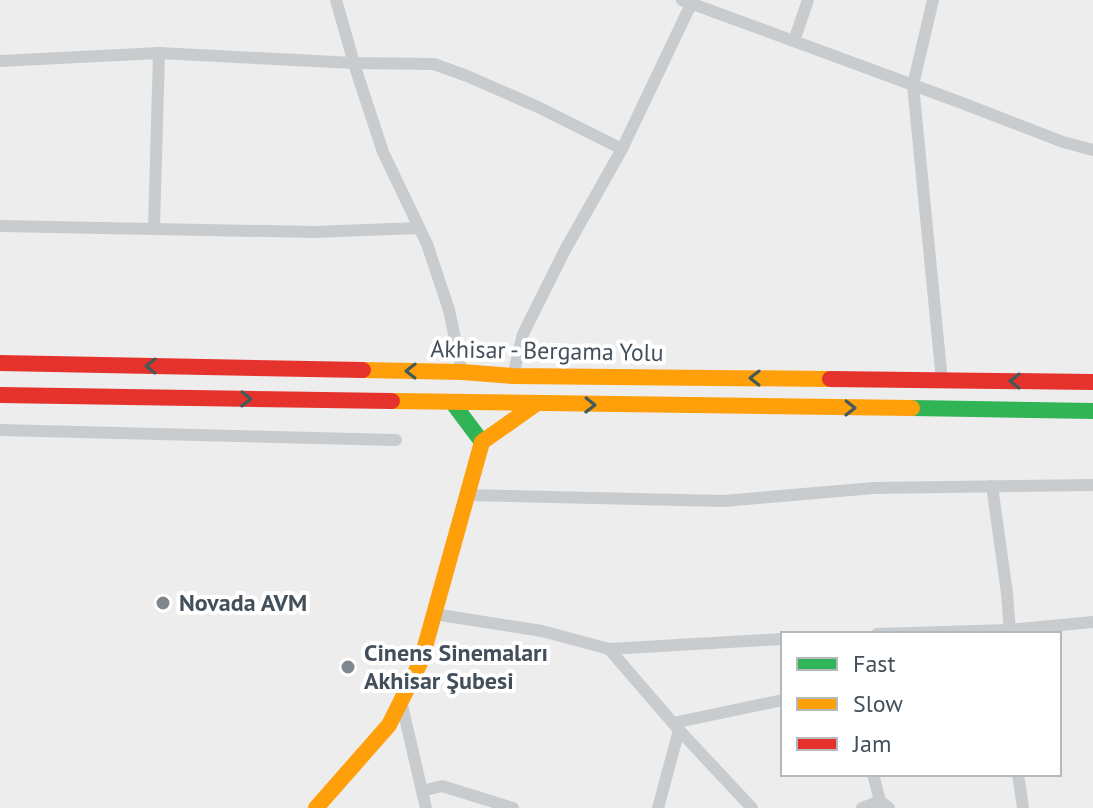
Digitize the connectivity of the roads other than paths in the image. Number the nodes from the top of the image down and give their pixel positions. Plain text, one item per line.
1 (336, 0) edge
2 (808, 0) edge
3 (933, 0) edge
4 (689, 1) edge
5 (794, 41) junction
6 (159, 53) junction
7 (0, 61) edge
8 (354, 63) junction
9 (913, 85) junction
10 (622, 149) junction
11 (1093, 150) edge
12 (0, 226) edge
13 (154, 228) junction
14 (419, 228) junction
15 (0, 363) edge
16 (462, 372) junction
17 (513, 376) junction
18 (942, 381) junction
19 (1093, 382) edge
20 (0, 395) edge
21 (452, 402) junction
22 (536, 404) junction
23 (1093, 411) edge
24 (0, 430) edge
25 (396, 440) dead end
26 (482, 442) junction
27 (1093, 485) edge
28 (992, 486) junction
29 (467, 495) junction
30 (434, 614) junction
31 (1093, 622) edge
32 (1010, 632) edge
33 (781, 639) edge
34 (609, 649) junction
35 (781, 700) edge
36 (401, 701) junction
37 (676, 726) junction
38 (874, 776) edge
39 (1018, 776) edge
40 (422, 791) junction
41 (331, 800) edge
42 (885, 805) edge
43 (316, 808) edge
44 (426, 808) edge
45 (513, 808) edge
46 (658, 808) edge
47 (752, 808) edge
48 (862, 808) edge
49 (1023, 808) edge

1 - 8 street
2 - 5 street
3 - 9 street
4 - 5 street
4 - 10 street
5 - 9 street
6 - 7 street
6 - 8 street
6 - 13 street
8 - 10 street
8 - 14 street
9 - 11 street
9 - 18 street
10 - 17 street
12 - 13 street
13 - 14 street
14 - 16 street
16 -> 15 main road, Akhisar - Bergama Yolu
16 - 17 main road, Akhisar - Bergama Yolu
18 -> 17 main road, Akhisar - Bergama Yolu
19 -> 18 main road, Akhisar - Bergama Yolu
20 -> 21 main road
21 - 22 main road
21 - 26 main road
22 -> 23 main road
22 - 26 main road
24 - 25 street
26 - 29 main road
27 - 28 street
28 - 29 street
28 - 32 street
29 - 30 main road
30 - 34 street
30 - 36 main road
31 - 32 street
33 - 34 street
34 - 37 street
35 - 37 street
36 - 40 street
36 - 41 main road
37 - 46 street
37 - 47 street
38 - 42 street
39 - 49 street
40 - 44 street
40 - 45 street
41 - 43 main road
42 - 48 street

